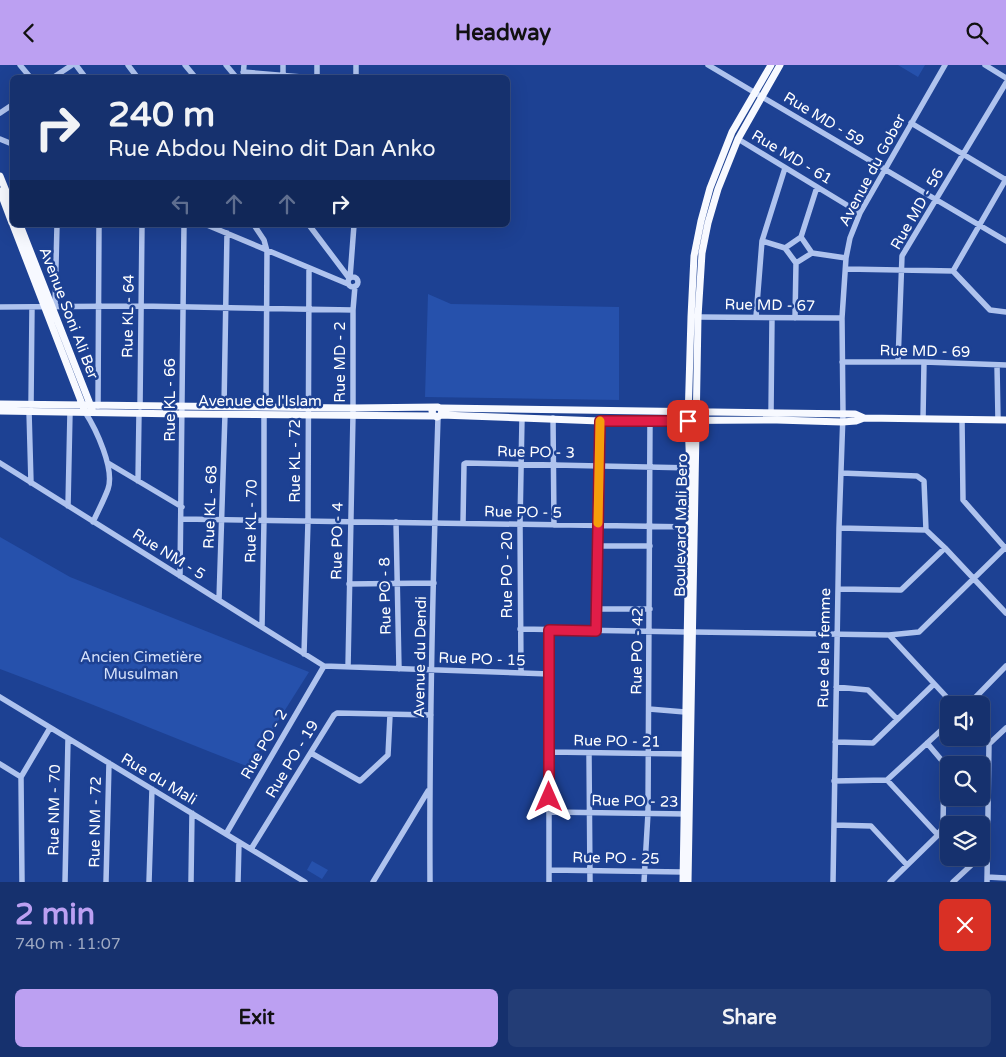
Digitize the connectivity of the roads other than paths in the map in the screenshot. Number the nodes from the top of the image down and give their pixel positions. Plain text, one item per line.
1 (20, 65) edge
2 (72, 65) edge
3 (185, 65) edge
4 (226, 65) edge
5 (244, 65) edge
6 (708, 65) edge
7 (771, 65) edge
8 (780, 65) edge
9 (945, 65) edge
10 (985, 65) edge
11 (28, 75) edge
12 (57, 75) edge
13 (193, 75) edge
14 (234, 75) edge
15 (243, 75) edge
16 (1006, 78) edge
17 (1006, 83) edge
18 (758, 95) junction
19 (911, 123) junction
20 (738, 139) junction
21 (963, 154) junction
22 (785, 168) junction
23 (884, 169) junction
24 (0, 176) edge
25 (1006, 179) edge
26 (817, 187) junction
27 (0, 191) edge
28 (936, 199) junction
29 (10, 202) edge
30 (860, 213) junction
31 (10, 216) edge
32 (979, 225) junction
33 (14, 227) edge
34 (21, 227) edge
35 (56, 227) edge
36 (99, 227) edge
37 (142, 227) edge
38 (184, 227) edge
39 (212, 227) edge
40 (255, 227) edge
41 (311, 227) edge
42 (354, 227) edge
43 (226, 233) junction
44 (801, 237) junction
45 (762, 241) junction
46 (1006, 241) edge
47 (786, 248) junction
48 (267, 251) junction
49 (353, 251) junction
50 (812, 253) junction
51 (846, 258) junction
52 (351, 261) junction
53 (796, 263) junction
54 (340, 266) junction
55 (309, 268) junction
56 (846, 269) junction
57 (901, 270) junction
58 (953, 271) junction
59 (351, 281) junction
60 (696, 297) junction
61 (50, 306) junction
62 (98, 306) junction
63 (140, 306) junction
64 (0, 307) edge
65 (32, 307) junction
66 (183, 307) junction
67 (224, 307) junction
68 (268, 308) junction
69 (308, 309) junction
70 (353, 309) junction
71 (1006, 312) edge
72 (698, 317) junction
73 (756, 317) junction
74 (772, 318) junction
75 (795, 318) junction
76 (842, 318) junction
77 (842, 362) junction
78 (898, 362) junction
79 (924, 362) junction
80 (997, 365) junction
81 (1006, 365) edge
82 (0, 404) edge
83 (266, 407) junction
84 (30, 408) junction
85 (90, 408) junction
86 (70, 409) junction
87 (139, 410) junction
88 (0, 411) edge
89 (182, 411) junction
90 (224, 411) junction
91 (307, 411) junction
92 (693, 411) junction
93 (353, 412) junction
94 (438, 413) junction
95 (264, 415) junction
96 (775, 415) junction
97 (754, 416) junction
98 (522, 417) junction
99 (553, 418) junction
100 (843, 418) junction
101 (923, 419) junction
102 (962, 419) junction
103 (697, 420) junction
104 (998, 420) junction
105 (1006, 420) edge
106 (600, 421) junction
107 (650, 421) junction
108 (688, 421) junction
109 (0, 463) edge
110 (108, 463) junction
111 (521, 464) junction
112 (553, 465) junction
113 (599, 466) junction
114 (650, 467) junction
115 (693, 468) junction
116 (840, 473) junction
117 (138, 481) junction
118 (31, 483) junction
119 (68, 506) junction
120 (182, 507) junction
121 (181, 519) junction
122 (222, 520) junction
123 (264, 520) junction
124 (308, 521) junction
125 (350, 521) junction
126 (93, 522) junction
127 (396, 522) junction
128 (434, 523) junction
129 (463, 523) junction
130 (520, 524) junction
131 (554, 525) junction
132 (598, 526) junction
133 (650, 527) junction
134 (692, 527) junction
135 (839, 528) junction
136 (926, 530) junction
137 (598, 546) junction
138 (650, 546) junction
139 (946, 548) junction
140 (1006, 548) edge
141 (180, 576) junction
142 (975, 579) junction
143 (349, 583) junction
144 (397, 583) junction
145 (434, 583) junction
146 (838, 589) junction
147 (219, 601) junction
148 (596, 609) junction
149 (650, 609) junction
150 (1006, 613) edge
151 (262, 627) junction
152 (520, 629) junction
153 (549, 630) junction
154 (596, 631) junction
155 (650, 631) junction
156 (690, 632) junction
157 (837, 635) junction
158 (889, 635) junction
159 (304, 654) junction
160 (324, 666) junction
161 (1006, 666) edge
162 (348, 667) junction
163 (399, 669) junction
164 (432, 670) junction
165 (520, 673) junction
166 (549, 674) junction
167 (934, 685) junction
168 (836, 687) junction
169 (945, 696) edge
170 (977, 696) edge
171 (0, 697) edge
172 (649, 709) junction
173 (685, 711) junction
174 (390, 715) junction
175 (431, 715) junction
176 (897, 719) junction
177 (50, 728) junction
178 (1006, 729) edge
179 (940, 731) edge
180 (68, 739) junction
181 (835, 743) junction
182 (927, 743) junction
183 (990, 744) edge
184 (990, 746) edge
185 (549, 752) junction
186 (311, 753) junction
187 (589, 753) junction
188 (648, 754) junction
189 (684, 754) junction
190 (109, 763) junction
191 (0, 764) edge
192 (21, 777) junction
193 (834, 781) junction
194 (887, 781) junction
195 (152, 789) junction
196 (430, 789) junction
197 (549, 812) junction
198 (192, 813) junction
199 (590, 813) junction
200 (648, 813) junction
201 (687, 814) junction
202 (988, 816) edge
203 (834, 825) junction
204 (226, 834) junction
205 (938, 835) junction
206 (239, 842) junction
207 (251, 849) junction
208 (907, 865) junction
209 (970, 866) edge
210 (986, 866) edge
211 (549, 870) junction
212 (590, 870) junction
213 (644, 871) junction
214 (683, 872) junction
215 (1006, 877) edge
216 (986, 879) edge
217 (22, 882) edge
218 (65, 882) edge
219 (106, 882) edge
220 (149, 882) edge
221 (191, 882) edge
222 (238, 882) edge
223 (305, 882) edge
224 (373, 882) edge
225 (430, 882) edge
226 (549, 882) edge
227 (590, 882) edge
228 (644, 882) edge
229 (683, 882) edge
230 (688, 882) edge
231 (833, 882) edge
232 (890, 882) edge
233 (953, 882) edge

1 - 11 street
2 - 12 street
3 - 13 street
4 - 14 street
5 - 15 street
6 - 18 street, Rue MD - 59
7 - 18 main road, Boulevard Mali Bero
8 - 18 main road, Boulevard Mali Bero
9 - 19 street, Avenue du Gober
10 - 16 street
17 - 21 street, Rue MD - 56
18 - 20 main road, Boulevard Mali Bero
18 - 23 street, Rue MD - 59
18 - 60 main road, Boulevard Mali Bero
19 - 21 street
19 - 23 street, Avenue du Gober
20 - 22 street, Rue MD - 61
20 - 60 main road, Boulevard Mali Bero
21 - 25 street
21 - 28 street, Rue MD - 56
22 - 26 street, Rue MD - 61
22 - 45 street
23 - 28 street, Rue MD - 59
23 - 30 street, Avenue du Gober
24 - 29 main road
25 - 32 street
26 - 30 street, Rue MD - 61
26 - 44 street
27 - 31 main road, Avenue Soni Ali Ber
28 - 32 street, Rue MD - 59
28 - 57 street, Rue MD - 56
30 - 51 street, Avenue du Gober
32 - 46 street, Rue MD - 59
32 - 58 street
33 - 61 main road, Avenue Soni Ali Ber
34 - 61 main road, Avenue Soni Ali Ber
35 - 61 street
36 - 62 street
37 - 63 street, Rue KL - 64
38 - 66 street, Rue KL - 66
39 - 43 street
40 - 48 street
41 - 54 street
42 - 49 street, Rue MD - 2
43 - 48 street
43 - 67 street, Rue KL - 68
44 - 47 street
44 - 50 street
45 - 47 street
45 - 73 street
47 - 53 street
48 - 55 street
48 - 68 street
49 - 52 street, Rue MD - 2
49 - 59 street, Rue MD - 2
50 - 51 street
50 - 53 street
51 - 56 street, Avenue du Gober
52 - 54 street
52 - 59 street, Rue MD - 2
53 - 75 street
54 - 59 street
55 - 59 street
55 - 69 street, Rue KL - 72
56 - 57 street
56 - 76 street, Avenue du Gober
57 - 58 street
57 - 78 street, Rue MD - 56
58 - 71 street
59 - 70 street, Rue MD - 2
60 - 72 main road, Boulevard Mali Bero
60 - 92 main road, Boulevard Mali Bero
61 - 62 street
61 - 65 street
61 - 85 main road, Avenue Soni Ali Ber
62 - 63 street
62 - 85 street
63 - 66 street
63 - 87 street, Rue KL - 64
64 - 65 street
65 - 84 street
66 - 67 street
66 - 89 street, Rue KL - 66
67 - 68 street
67 - 90 street, Rue KL - 68
68 - 69 street
68 - 83 street
69 - 70 street
69 - 91 street, Rue KL - 72
70 - 93 street, Rue MD - 2
72 - 73 street, Rue MD - 67
72 - 92 main road, Boulevard Mali Bero
73 - 74 street, Rue MD - 67
74 - 75 street, Rue MD - 67
74 - 96 street
75 - 76 street, Rue MD - 67
76 - 77 street, Avenue du Gober
77 - 78 street, Rue MD - 69
77 - 100 street, Avenue du Gober
78 - 79 street, Rue MD - 69
79 - 80 street, Rue MD - 69
79 - 101 street
80 - 81 street, Rue MD - 69
80 - 104 street
82 - 84 main road
83 - 90 main road, Avenue de l'Islam
83 - 91 main road, Avenue de l'Islam
84 - 86 main road
84 - 88 main road
84 - 118 street
85 - 86 main road
85 - 87 main road, Avenue de l'Islam
85 - 110 street
86 - 119 street
87 - 89 main road, Avenue de l'Islam
87 - 117 street, Rue KL - 64
89 - 90 main road, Avenue de l'Islam
89 - 120 street, Rue KL - 66
90 - 95 main road, Avenue de l'Islam
90 - 122 street, Rue KL - 68
91 - 93 main road, Avenue de l'Islam
91 - 95 main road, Avenue de l'Islam
91 - 124 street, Rue KL - 72
92 - 94 main road, Avenue de l'Islam
92 - 97 main road, Avenue de l'Islam
92 - 103 main road, Boulevard Mali Bero
92 - 108 main road, Boulevard Mali Bero
93 - 94 main road, Avenue de l'Islam
93 - 125 street, Rue PO - 4
94 - 98 main road, Avenue de l'Islam
94 - 128 street, Avenue du Dendi
95 - 123 street, Rue KL - 70
96 - 97 main road
96 - 100 main road
97 - 103 main road, Avenue de l'Islam
98 - 99 main road, Avenue de l'Islam
98 - 111 street, Rue PO - 20
99 - 106 main road, Avenue de l'Islam
99 - 112 street
100 - 101 main road
100 - 116 street, Rue de la femme
101 - 102 main road
102 - 104 main road
102 - 140 street
103 - 108 main road, Avenue de l'Islam
103 - 115 main road, Boulevard Mali Bero
104 - 105 main road
106 - 107 main road, Avenue de l'Islam
106 - 113 street
107 - 108 main road, Avenue de l'Islam
107 - 114 street, Rue PO - 42
108 - 115 main road, Boulevard Mali Bero
109 - 118 street, Rue NM - 5
110 - 117 street
110 - 126 street
111 - 112 street, Rue PO - 3
111 - 129 street, Rue PO - 3
111 - 130 street, Rue PO - 20
112 - 113 street, Rue PO - 3
112 - 131 street
113 - 114 street, Rue PO - 3
113 - 132 street
114 - 115 street, Rue PO - 3
114 - 133 street, Rue PO - 42
115 - 134 main road, Boulevard Mali Bero
116 - 135 street, Rue de la femme
116 - 136 street
117 - 120 street
118 - 119 street, Rue NM - 5
119 - 126 street, Rue NM - 5
120 - 121 street, Rue KL - 66
121 - 122 street, Rue PO - 5
121 - 141 street, Rue KL - 66
122 - 123 street, Rue PO - 5
122 - 147 street, Rue KL - 68
123 - 124 street, Rue PO - 5
123 - 151 street, Rue KL - 70
124 - 125 street, Rue PO - 5
124 - 159 street, Rue KL - 72
125 - 127 street, Rue PO - 5
125 - 143 street, Rue PO - 4
126 - 141 street, Rue NM - 5
127 - 128 street, Rue PO - 5
127 - 144 street, Rue PO - 8
128 - 129 street, Rue PO - 5
128 - 145 street, Avenue du Dendi
129 - 130 street, Rue PO - 5
130 - 131 street, Rue PO - 5
130 - 152 street, Rue PO - 20
131 - 132 street, Rue PO - 5
132 - 133 street, Rue PO - 5
132 - 137 street
133 - 134 street, Rue PO - 5
133 - 138 street, Rue PO - 42
134 - 156 main road, Boulevard Mali Bero
135 - 136 street
135 - 146 street, Rue de la femme
136 - 139 street
137 - 138 street
137 - 148 street
138 - 149 street, Rue PO - 42
139 - 142 street
139 - 146 street
140 - 142 street
141 - 147 street, Rue NM - 5
142 - 150 street
142 - 158 street
143 - 144 street
143 - 162 street, Rue PO - 4
144 - 145 street
144 - 163 street, Rue PO - 8
145 - 164 street, Avenue du Dendi
146 - 157 street, Rue de la femme
147 - 151 street, Rue NM - 5
148 - 149 street
148 - 154 street
149 - 155 street, Rue PO - 42
151 - 159 street, Rue NM - 5
152 - 153 street
152 - 165 street, Rue PO - 20
153 - 154 street
153 - 166 street
154 - 155 street
155 - 156 street
155 - 172 street, Rue PO - 42
156 - 157 street
156 - 173 main road, Boulevard Mali Bero
156 - 201 main road, Boulevard Mali Bero
157 - 158 street
157 - 168 street, Rue de la femme
158 - 167 street
159 - 160 street, Rue NM - 5
160 - 162 street, Rue PO - 15
160 - 204 street, Rue PO - 2
161 - 170 street
162 - 163 street, Rue PO - 15
163 - 164 street, Rue PO - 15
164 - 165 street, Rue PO - 15
164 - 175 street, Avenue du Dendi
165 - 166 street, Rue PO - 15
166 - 185 street
167 - 169 street
167 - 176 street
168 - 176 street
168 - 181 street, Rue de la femme
171 - 177 street, Rue du Mali
172 - 173 street
172 - 188 street, Rue PO - 42
173 - 189 main road, Boulevard Mali Bero
174 - 175 street, Rue PO - 19
174 - 186 street, Rue PO - 19
174 - 186 street
175 - 196 street, Avenue du Dendi
176 - 181 street
177 - 180 street, Rue du Mali
177 - 192 street
178 - 183 street
179 - 182 street
180 - 190 street, Rue du Mali
180 - 218 street, Rue NM - 70
181 - 193 street, Rue de la femme
182 - 194 street
182 - 205 street
184 - 202 street
185 - 187 street, Rue PO - 21
185 - 197 street
186 - 207 street, Rue PO - 19
187 - 188 street, Rue PO - 21
187 - 199 street
188 - 189 street, Rue PO - 21
188 - 200 street, Rue PO - 42
189 - 201 main road, Boulevard Mali Bero
190 - 195 street, Rue du Mali
190 - 219 street, Rue NM - 72
191 - 192 street
192 - 217 street
193 - 194 street
193 - 203 street, Rue de la femme
194 - 205 street
195 - 198 street, Rue du Mali
195 - 220 street
196 - 224 street
196 - 225 street, Avenue du Dendi
197 - 199 street, Rue PO - 23
197 - 211 street
198 - 204 street, Rue du Mali
198 - 221 street
199 - 200 street, Rue PO - 23
199 - 212 street
200 - 201 street, Rue PO - 23
200 - 213 street, Rue PO - 42
201 - 214 main road, Boulevard Mali Bero
201 - 230 main road, Boulevard Mali Bero
203 - 208 street
203 - 231 street, Rue de la femme
204 - 206 street, Rue du Mali
205 - 208 street
206 - 207 street, Rue du Mali
206 - 222 street
207 - 223 street, Rue du Mali
208 - 232 street
209 - 233 street
210 - 216 street
211 - 212 street, Rue PO - 25
211 - 226 street
212 - 213 street, Rue PO - 25
212 - 227 street
213 - 214 street, Rue PO - 25
213 - 228 street, Rue PO - 42
214 - 229 main road, Boulevard Mali Bero
215 - 216 street

